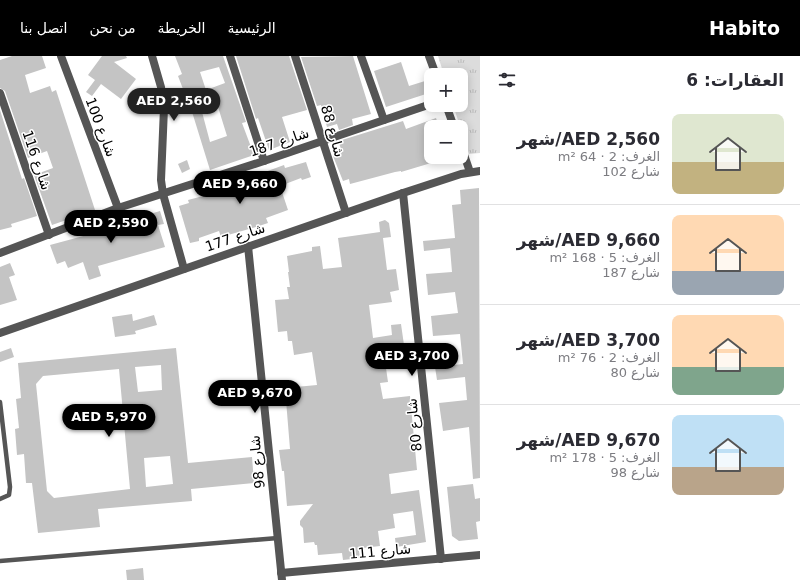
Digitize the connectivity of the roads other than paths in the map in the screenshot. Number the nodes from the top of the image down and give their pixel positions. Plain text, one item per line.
1 (61, 56) edge
2 (152, 56) edge
3 (230, 56) edge
4 (295, 56) edge
5 (362, 56) edge
6 (429, 56) edge
7 (433, 68) edge
8 (0, 93) edge
9 (424, 106) edge
10 (384, 120) junction
11 (322, 142) junction
12 (264, 161) junction
13 (467, 164) edge
14 (480, 171) edge
15 (470, 172) junction
16 (403, 193) junction
17 (163, 194) junction
18 (118, 208) junction
19 (346, 213) junction
20 (49, 235) junction
21 (248, 246) junction
22 (0, 253) edge
23 (184, 269) junction
24 (0, 333) edge
25 (0, 402) edge
26 (0, 499) edge
27 (278, 538) junction
28 (480, 555) edge
29 (441, 559) junction
30 (0, 562) edge
31 (282, 576) edge

1 - 18 street, شارع 100
2 - 17 street
3 - 12 street
4 - 11 street, شارع 88
5 - 10 street
6 - 7 street
8 - 20 street, شارع 116
9 - 10 street, شارع 187
10 - 11 street, شارع 187
11 - 12 street, شارع 187
11 - 19 street, شارع 88
12 - 17 street, شارع 187
13 - 15 street
14 - 15 street, شارع 177
15 - 16 street, شارع 177
16 - 19 street, شارع 177
16 - 29 street, شارع 80
17 - 18 street, شارع 187
17 - 23 street
18 - 20 street, شارع 187
19 - 21 street, شارع 177
20 - 22 street, شارع 187
21 - 23 street, شارع 177
21 - 27 street, شارع 98
23 - 24 street, شارع 177
25 - 26 lane
27 - 30 lane
27 - 31 street, شارع 98
28 - 29 street, شارع 111
29 - 31 street, شارع 111

